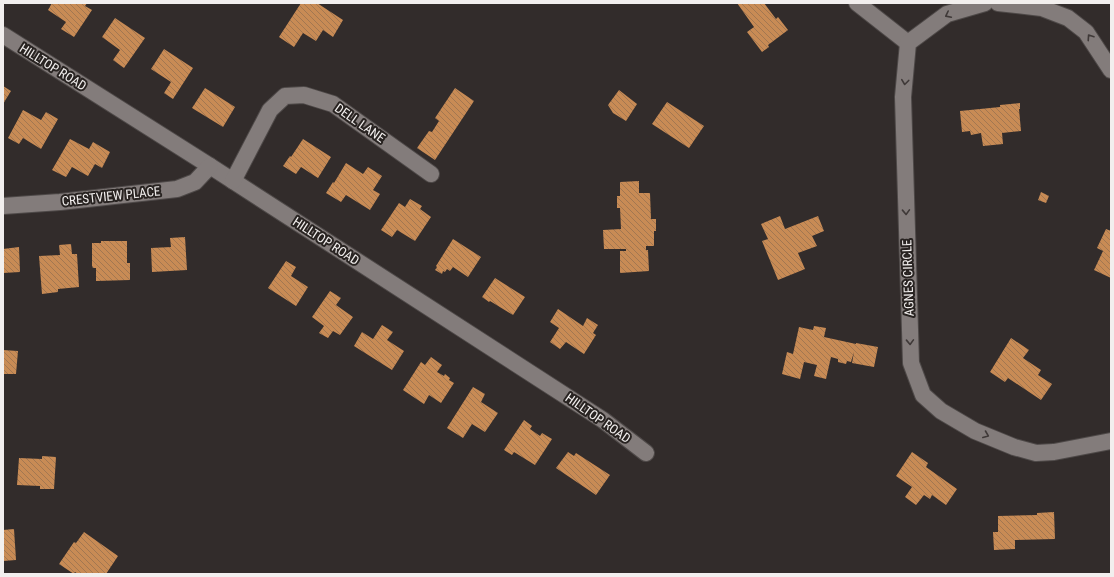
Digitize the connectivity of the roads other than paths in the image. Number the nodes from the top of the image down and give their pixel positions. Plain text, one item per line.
1 (857, 3) edge
2 (985, 3) edge
3 (998, 3) edge
4 (3, 34) edge
5 (908, 43) junction
6 (1111, 70) edge
7 (210, 166) junction
8 (431, 174) dead end
9 (233, 181) junction
10 (3, 206) edge
11 (1111, 440) edge
12 (646, 453) dead end

1 - 5 street
2 -> 5 street
6 -> 3 street
4 - 7 street, HILLTOP ROAD
5 -> 11 street, AGNES CIRCLE
7 - 9 street, HILLTOP ROAD
7 - 10 street, CRESTVIEW PLACE
8 - 9 street, DELL LANE
9 - 12 street, HILLTOP ROAD

